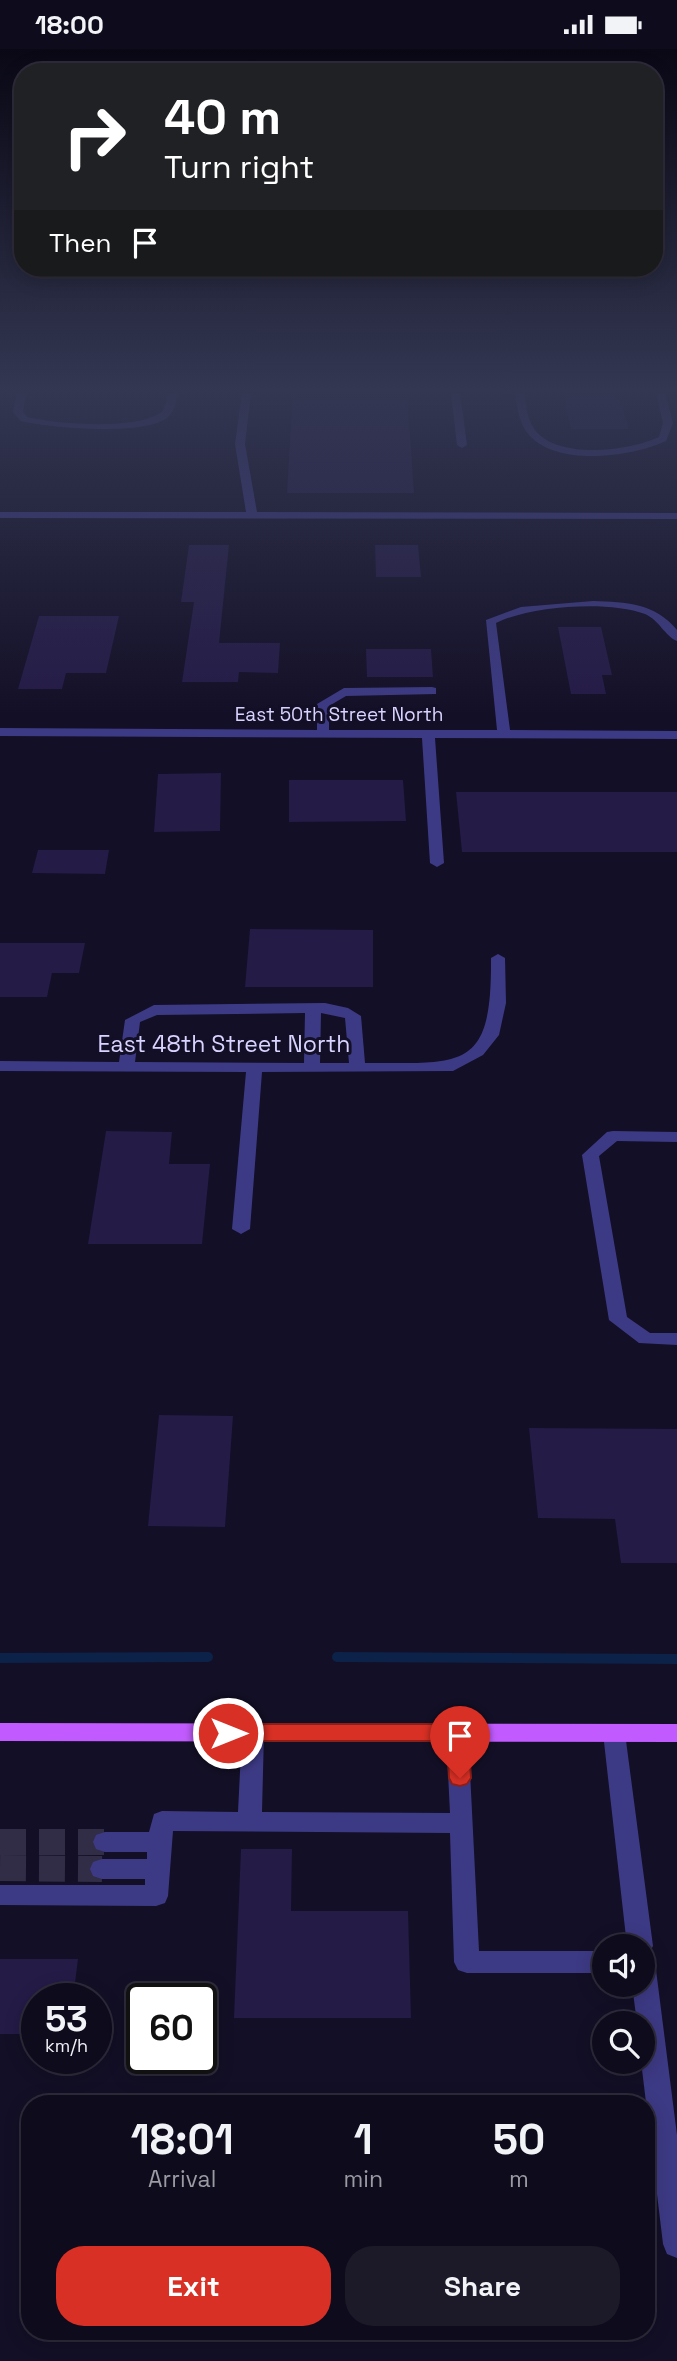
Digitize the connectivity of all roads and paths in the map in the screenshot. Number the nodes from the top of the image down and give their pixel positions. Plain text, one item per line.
1 (249, 501) edge
2 (0, 515) edge
3 (252, 516) junction
4 (677, 516) edge
5 (677, 638) edge
6 (432, 691) dead end
7 (0, 732) edge
8 (323, 733) junction
9 (428, 734) junction
10 (504, 734) junction
11 (677, 735) edge
12 (437, 863) dead end
13 (498, 958) dead end
14 (313, 1008) junction
15 (0, 1066) edge
16 (126, 1066) junction
17 (254, 1067) junction
18 (312, 1067) junction
19 (357, 1067) junction
20 (677, 1137) edge
21 (242, 1229) dead end
22 (677, 1339) edge
23 (0, 1732) edge
24 (253, 1733) junction
25 (457, 1733) junction
26 (614, 1733) junction
27 (677, 1733) edge
28 (250, 1822) junction
29 (463, 1823) junction
30 (105, 1842) tunnel mouth
31 (160, 1842) junction
32 (102, 1869) tunnel mouth
33 (158, 1869) junction
34 (0, 1895) edge
35 (639, 1934) edge
36 (592, 1962) edge
37 (646, 1997) edge
38 (677, 2244) edge

1 - 3 street
2 - 3 street
3 - 4 street
5 - 10 street
6 - 8 street
7 - 8 street, East 50th Street North
8 - 9 street, East 50th Street North
9 - 10 street, East 50th Street North
9 - 12 street
10 - 11 street, East 50th Street North
13 - 19 street, East 48th Street North
14 - 16 street
14 - 18 street
14 - 19 street
15 - 16 street, East 48th Street North
16 - 17 street, East 48th Street North
17 - 18 street, East 48th Street North
17 - 21 street
18 - 19 street, East 48th Street North
20 - 22 street
23 - 24 main road
24 - 25 main road
24 - 28 street
25 - 26 main road
25 - 29 street
26 - 27 main road
26 - 35 street
28 - 29 street
28 - 31 street
29 - 36 street
30 - 31 street
31 - 33 street
32 - 33 street
33 - 34 street
37 - 38 street

